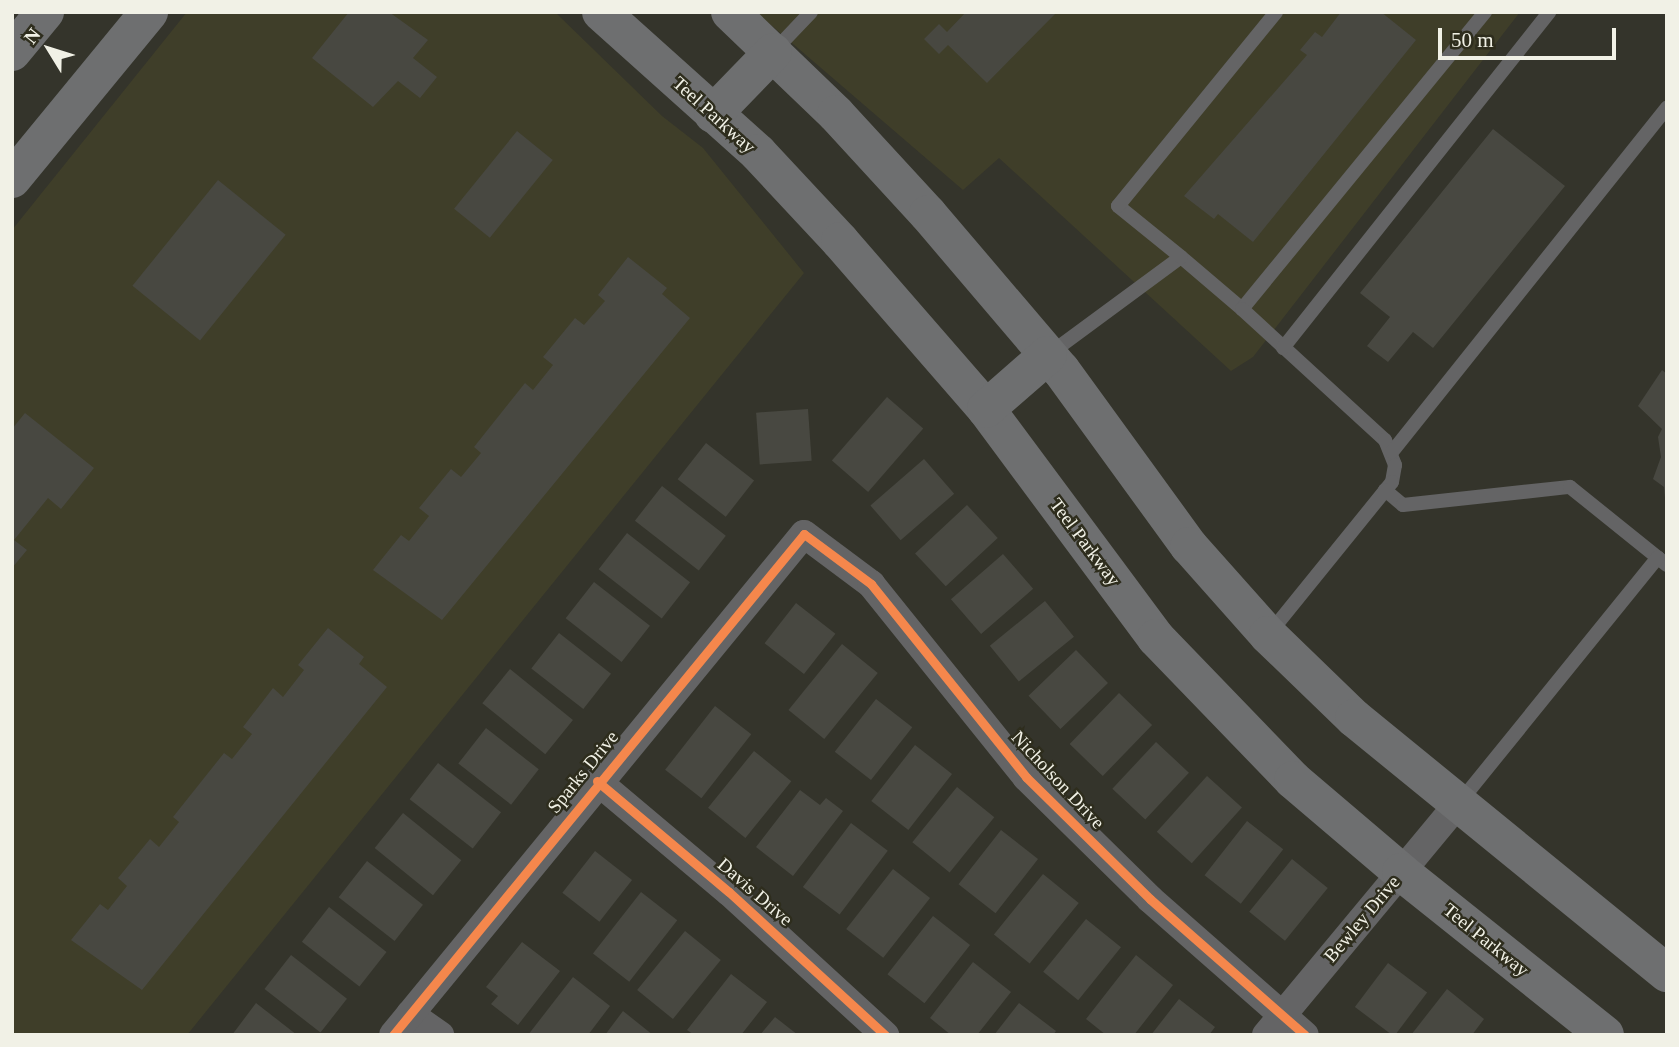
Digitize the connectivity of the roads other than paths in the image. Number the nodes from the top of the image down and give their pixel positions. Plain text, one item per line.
1 (45, 12) edge
2 (149, 12) edge
3 (601, 12) edge
4 (730, 12) edge
5 (811, 12) edge
6 (1276, 12) edge
7 (1485, 12) edge
8 (1549, 12) edge
9 (12, 52) edge
10 (773, 52) junction
11 (1667, 107) edge
12 (713, 114) junction
13 (12, 179) edge
14 (1181, 257) junction
15 (1241, 309) junction
16 (1283, 348) junction
17 (1048, 355) junction
18 (986, 409) junction
19 (1392, 452) junction
20 (1385, 490) junction
21 (804, 534) joint
22 (1662, 561) edge
23 (1268, 635) junction
24 (597, 781) junction
25 (1458, 804) junction
26 (1401, 872) junction
27 (1667, 973) edge
28 (402, 1024) edge
29 (1273, 1025) edge
30 (440, 1035) edge
31 (885, 1035) edge
32 (1304, 1035) edge
33 (1605, 1035) edge

1 - 9 main road
2 - 13 main road
3 - 12 main road, Teel Parkway
4 - 10 main road
5 - 10 lane
6 - 14 lane
7 - 15 lane
8 - 16 lane
10 - 12 main road
10 - 17 main road
11 - 19 lane
12 - 18 main road, Teel Parkway
14 - 15 lane
14 - 17 lane
15 - 16 lane
16 - 19 lane
17 - 18 main road
17 - 23 main road
18 - 26 main road, Teel Parkway
19 - 20 lane
20 - 22 lane
20 - 23 lane
21 - 24 street, Sparks Drive
21 - 29 street, Nicholson Drive
22 - 25 lane
23 - 25 main road
24 - 28 street, Sparks Drive
24 - 31 street, Davis Drive
25 - 26 street, Bewley Drive
25 - 27 main road
26 - 29 street, Bewley Drive
26 - 33 main road, Teel Parkway
28 - 30 street
29 - 32 street, Nicholson Drive

